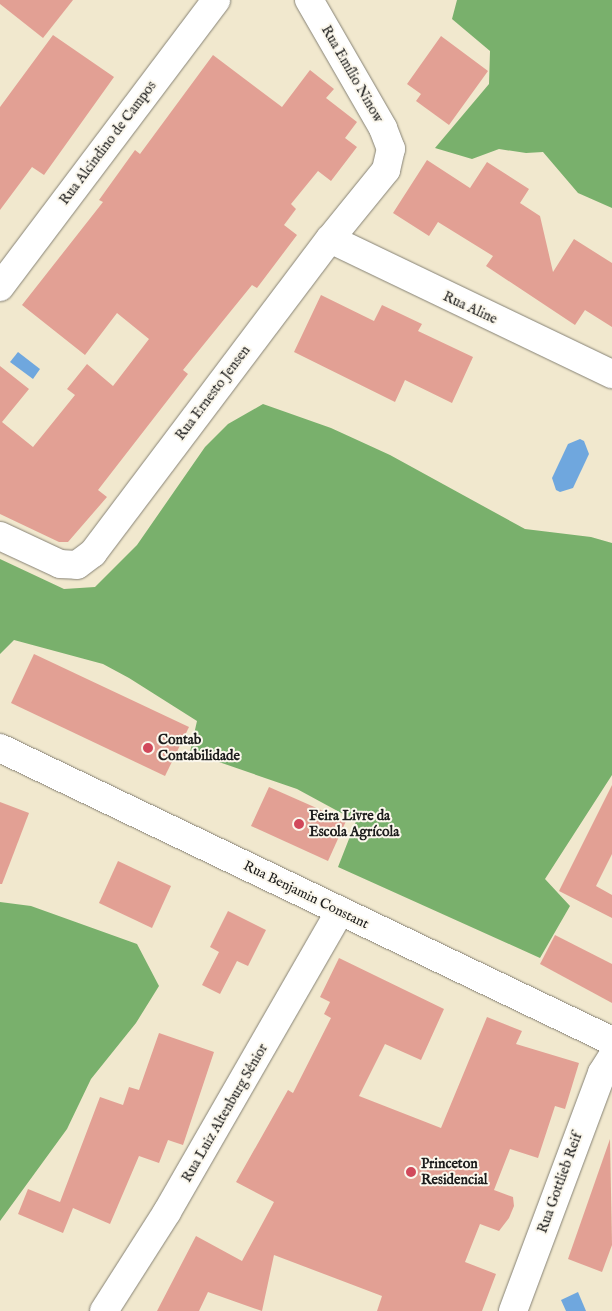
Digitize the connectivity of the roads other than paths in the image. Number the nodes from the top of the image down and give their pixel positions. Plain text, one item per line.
1 (216, 0) edge
2 (310, 0) edge
3 (391, 149) joint
4 (330, 239) junction
5 (0, 286) edge
6 (612, 374) edge
7 (0, 536) edge
8 (0, 748) edge
9 (340, 911) junction
10 (612, 1041) edge
11 (612, 1057) edge
12 (104, 1311) edge
13 (513, 1311) edge

1 - 5 street, Rua Alcindino de Campos
2 - 3 street, Rua Emílio Ninow
3 - 4 street, Rua Ernesto Jensen
4 - 6 street, Rua Aline
4 - 7 street, Rua Ernesto Jensen
8 - 9 street, Rua Benjamin Constant
9 - 10 street, Rua Benjamin Constant
9 - 12 street, Rua Luiz Altenburg Sênior
11 - 13 street, Rua Gottlieb Reif

